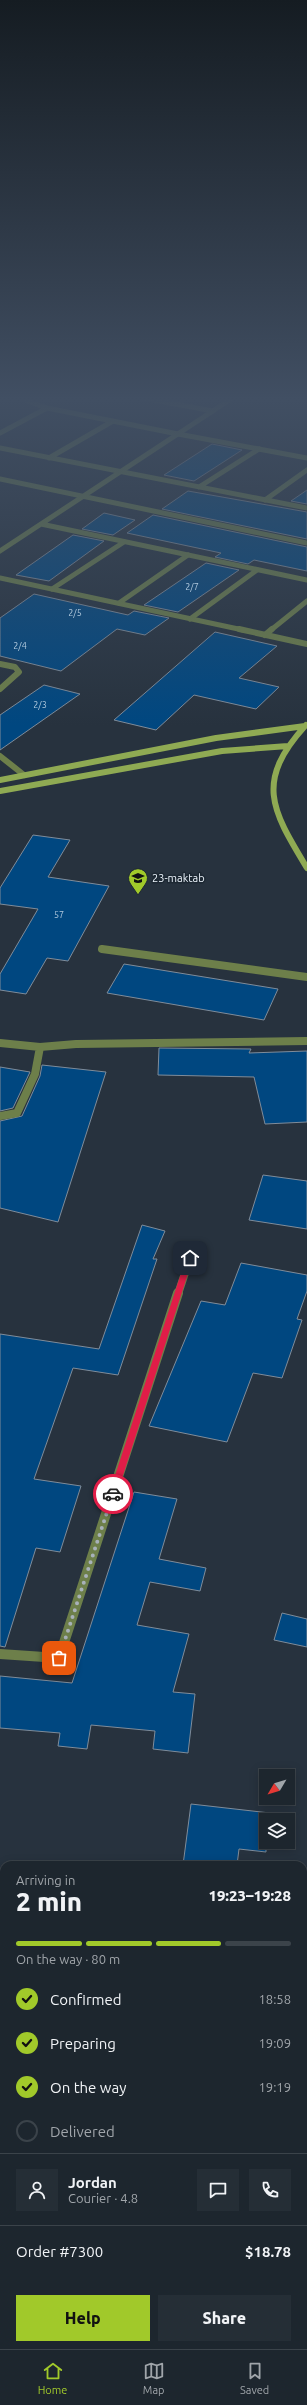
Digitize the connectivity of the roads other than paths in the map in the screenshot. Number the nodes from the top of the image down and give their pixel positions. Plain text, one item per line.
1 (67, 507) edge
2 (134, 507) edge
3 (41, 524) junction
4 (124, 542) junction
5 (307, 543) edge
6 (0, 551) edge
7 (188, 555) junction
8 (257, 570) junction
9 (0, 578) edge
10 (307, 580) edge
11 (52, 589) junction
12 (307, 601) edge
13 (119, 603) junction
14 (190, 619) junction
15 (265, 635) junction
16 (307, 644) edge
17 (0, 664) edge
18 (0, 689) edge
19 (306, 725) edge
20 (296, 735) junction
21 (307, 736) edge
22 (288, 746) junction
23 (0, 756) edge
24 (24, 775) junction
25 (0, 780) edge
26 (0, 791) edge
27 (307, 868) edge
28 (102, 949) dead end
29 (307, 977) edge
30 (307, 1041) edge
31 (0, 1043) edge
32 (40, 1047) junction
33 (0, 1116) edge
34 (190, 1258) dead end
35 (0, 1654) edge

1 - 3 street
2 - 5 street
3 - 4 street
3 - 6 street
4 - 7 street
4 - 11 street
7 - 8 street
7 - 13 street
8 - 10 street
8 - 14 street
9 - 11 street
11 - 13 street
12 - 15 street
13 - 14 street
14 - 15 street
15 - 16 street
17 - 18 street
19 - 20 street
19 - 24 street
20 - 21 street
20 - 22 street
22 - 26 street
22 - 27 street
23 - 24 street
24 - 25 street
28 - 29 street
30 - 32 street
31 - 32 street
32 - 33 street
34 - 35 street

